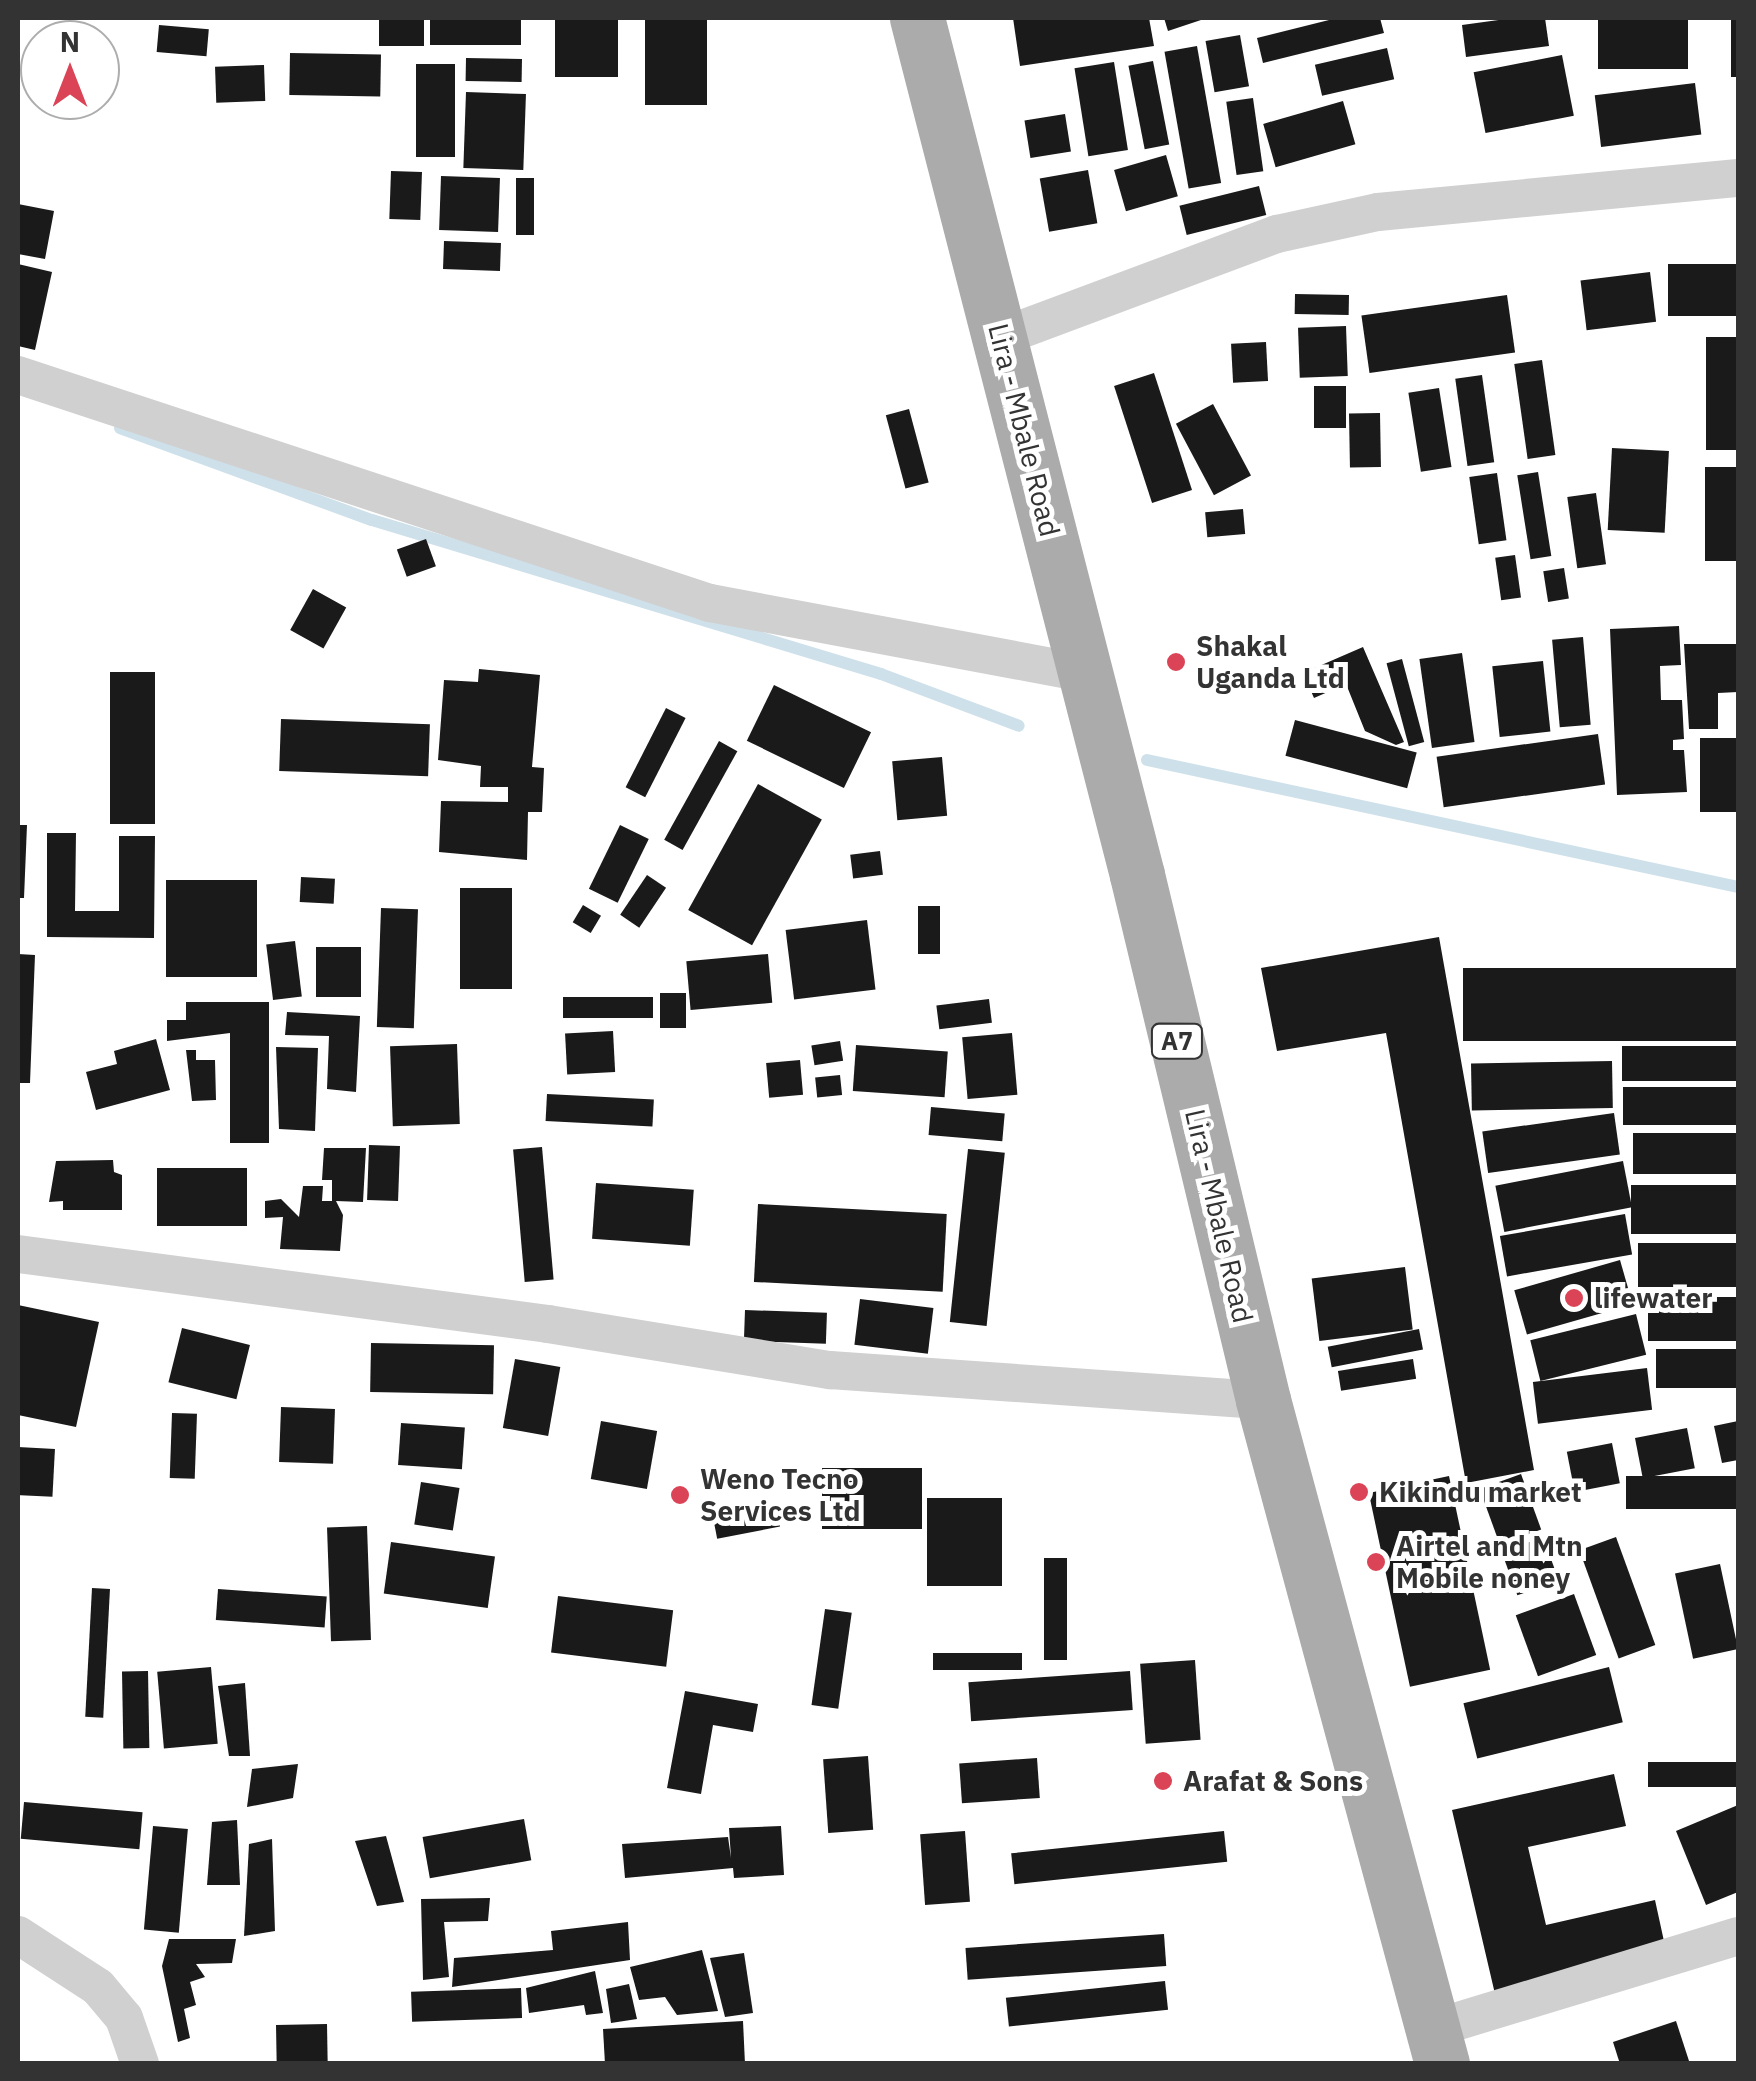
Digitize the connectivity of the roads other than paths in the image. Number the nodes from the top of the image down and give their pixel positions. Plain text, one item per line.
1 (917, 18) edge
2 (1738, 178) edge
3 (1001, 336) junction
4 (18, 374) edge
5 (1086, 673) junction
6 (18, 1254) edge
7 (1263, 1400) junction
8 (18, 1935) edge
9 (1738, 1936) edge
10 (1437, 2046) edge
11 (140, 2064) edge

1 - 3 main road, Lira - Mbale Road / A7
2 - 3 street
3 - 5 main road, Lira - Mbale Road / A7
4 - 5 street
5 - 7 main road, Lira - Mbale Road / A7
6 - 7 street
7 - 10 main road, Lira - Mbale Road / A7
8 - 11 street
9 - 10 street

